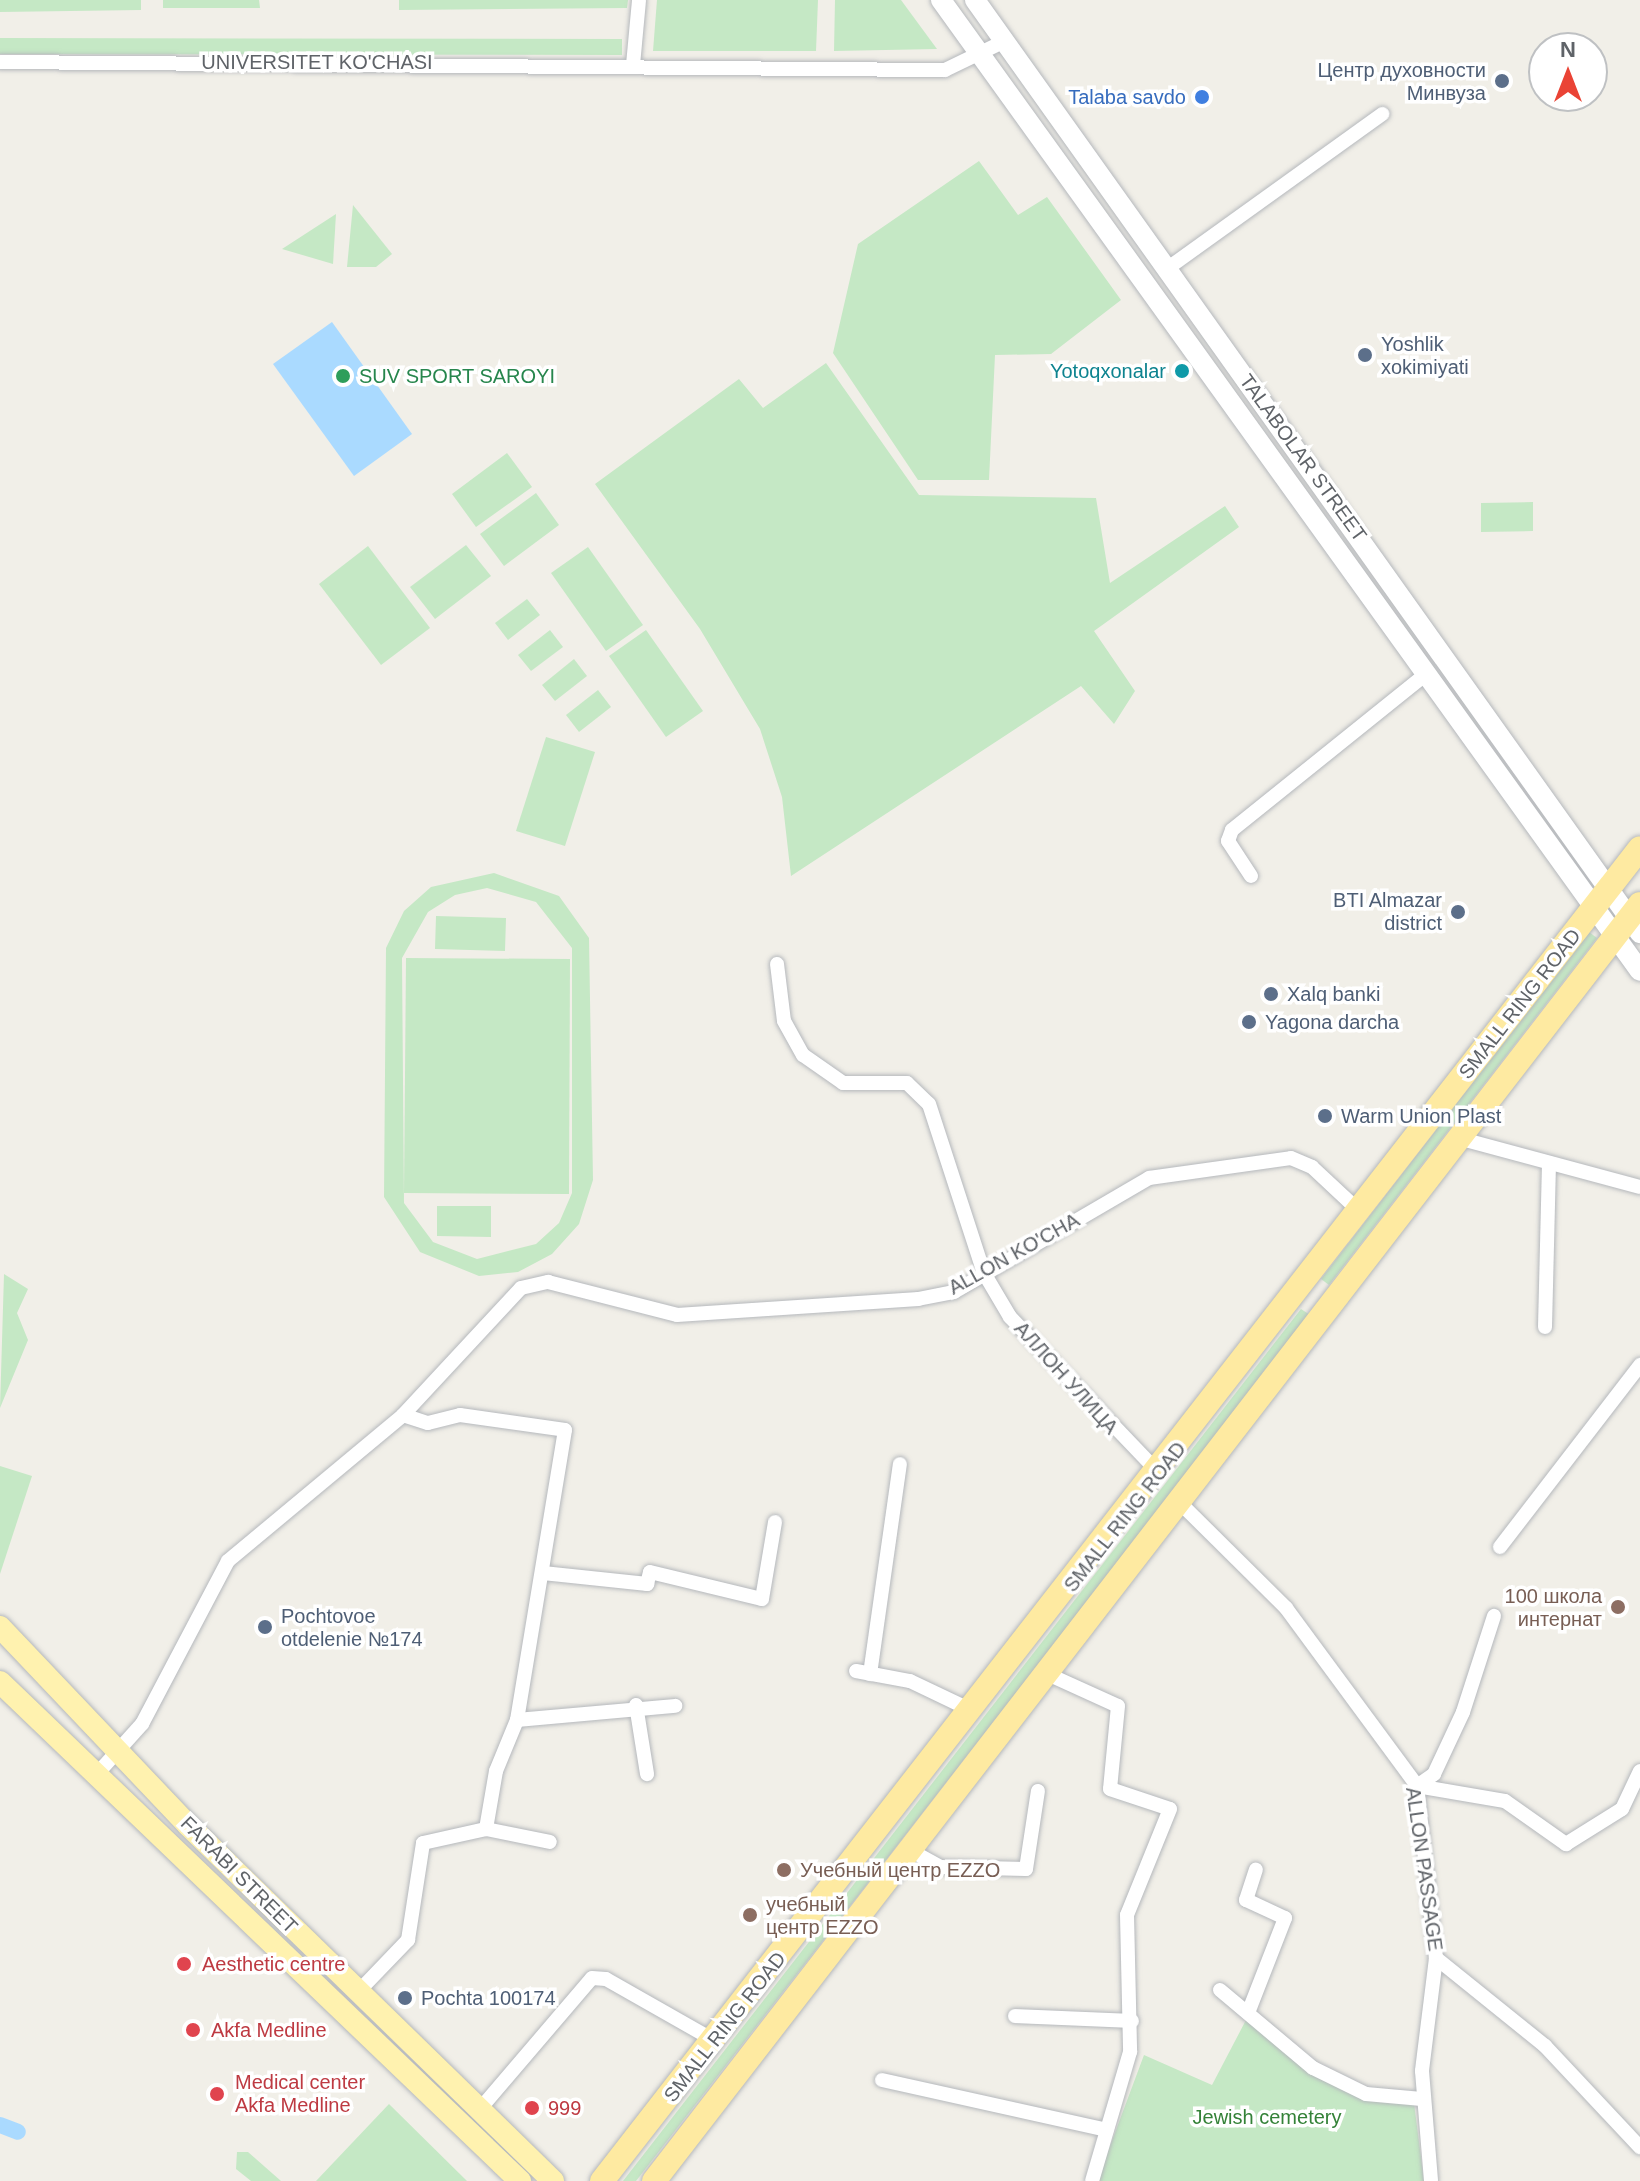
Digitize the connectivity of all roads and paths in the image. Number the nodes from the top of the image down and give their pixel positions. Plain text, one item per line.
1 (639, 0) edge
2 (941, 0) edge
3 (975, 0) edge
4 (1005, 41) junction
5 (982, 57) junction
6 (0, 62) edge
7 (633, 65) junction
8 (1382, 114) dead end
9 (1168, 268) junction
10 (1299, 452) junction
11 (1278, 467) junction
12 (1447, 659) junction
13 (1426, 674) junction
14 (1640, 848) edge
15 (1251, 876) dead end
16 (1607, 890) junction
17 (1592, 910) junction
18 (1631, 923) edge
19 (777, 964) dead end
20 (1640, 971) edge
21 (1462, 1139) junction
22 (1549, 1163) junction
23 (1640, 1187) edge
24 (1359, 1211) junction
25 (984, 1273) junction
26 (1300, 1289) junction
27 (1329, 1310) junction
28 (1545, 1327) dead end
29 (1640, 1365) edge
30 (403, 1415) junction
31 (900, 1464) dead end
32 (1160, 1473) junction
33 (1176, 1499) junction
34 (775, 1522) dead end
35 (1500, 1547) dead end
36 (543, 1573) junction
37 (1494, 1616) dead end
38 (0, 1627) edge
39 (1043, 1672) junction
40 (0, 1682) edge
41 (636, 1705) junction
42 (675, 1706) dead end
43 (973, 1712) junction
44 (517, 1720) junction
45 (117, 1753) junction
46 (1640, 1771) edge
47 (647, 1774) dead end
48 (96, 1775) junction
49 (1417, 1786) junction
50 (1038, 1791) dead end
51 (486, 1829) junction
52 (550, 1842) dead end
53 (908, 1849) junction
54 (1256, 1870) dead end
55 (1436, 1958) junction
56 (1220, 1990) dead end
57 (357, 1993) junction
58 (1248, 2013) junction
59 (1015, 2016) dead end
60 (1132, 2021) junction
61 (715, 2041) junction
62 (882, 2080) dead end
63 (1422, 2099) junction
64 (480, 2109) junction
65 (1107, 2130) junction
66 (1640, 2147) edge
67 (520, 2181) edge
68 (553, 2181) edge
69 (602, 2181) edge
70 (654, 2181) edge
71 (1092, 2181) edge
72 (1431, 2181) edge

1 - 7 street
2 - 5 main road, TALABOLAR STREET
3 - 4 main road, TALABOLAR STREET
4 - 5 street, UNIVERSITET KO'CHASI
4 - 9 main road, TALABOLAR STREET
5 - 7 street, UNIVERSITET KO'CHASI
5 - 11 main road, TALABOLAR STREET
6 - 7 street, UNIVERSITET KO'CHASI
8 - 9 street
9 - 10 main road, TALABOLAR STREET
10 - 11 main road
10 - 12 main road, TALABOLAR STREET
11 - 13 main road, TALABOLAR STREET
12 - 13 main road
12 - 16 main road, TALABOLAR STREET
13 - 15 street
13 - 17 main road, TALABOLAR STREET
14 - 16 highway, SMALL RING ROAD
16 - 17 highway, SMALL RING ROAD
16 - 18 main road, TALABOLAR STREET
17 - 18 main road, TALABOLAR STREET
17 - 24 highway, SMALL RING ROAD
18 - 20 main road
18 - 21 highway, SMALL RING ROAD
19 - 25 street, АЛЛОН УЛИЦА
21 - 22 street
21 - 27 highway, SMALL RING ROAD
22 - 23 street
22 - 28 street
24 - 25 street, ALLON KO'CHA
24 - 26 highway, SMALL RING ROAD
25 - 30 street, ALLON KO'CHA
25 - 32 street, АЛЛОН УЛИЦА
26 - 27 highway
26 - 32 highway, SMALL RING ROAD
27 - 33 highway, SMALL RING ROAD
29 - 35 street
30 - 36 street
30 - 45 street
31 - 43 street
32 - 43 highway, SMALL RING ROAD
33 - 39 highway, SMALL RING ROAD
33 - 49 street, ALLON PASSAGE
34 - 36 street
36 - 44 street
37 - 49 street
38 - 45 main road, FARABI STREET
39 - 53 highway, SMALL RING ROAD
39 - 60 street
40 - 48 main road, FARABI STREET
41 - 42 street
41 - 44 street
41 - 47 street
43 - 61 highway, SMALL RING ROAD
44 - 51 street
45 - 48 street
45 - 57 main road, FARABI STREET
46 - 49 street
48 - 67 main road, FARABI STREET
49 - 55 street, ALLON PASSAGE
50 - 53 street
51 - 52 street
51 - 57 street
53 - 70 highway, SMALL RING ROAD
54 - 58 street
55 - 63 street, ALLON PASSAGE
55 - 66 street
56 - 58 street
57 - 64 main road, FARABI STREET
58 - 63 street
59 - 60 street
60 - 65 street
61 - 64 street
61 - 69 highway, SMALL RING ROAD
62 - 65 street
63 - 72 street, ALLON PASSAGE
64 - 68 main road, FARABI STREET
65 - 71 street

